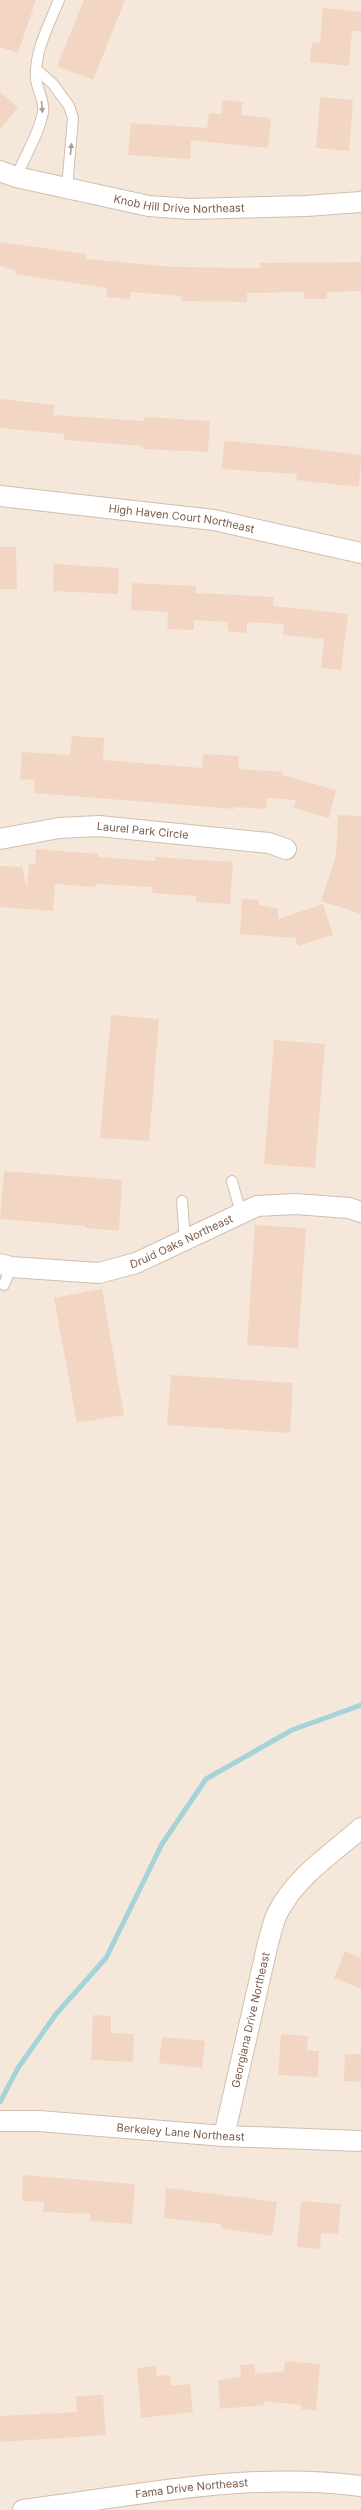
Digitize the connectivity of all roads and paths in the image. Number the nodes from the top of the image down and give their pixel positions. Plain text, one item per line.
1 (59, 0) edge
2 (36, 69) junction
3 (8, 174) edge
4 (67, 188) junction
5 (361, 202) edge
6 (0, 496) edge
7 (361, 553) edge
8 (0, 839) edge
9 (286, 850) dead end
10 (232, 1181) dead end
11 (182, 1201) dead end
12 (361, 1212) edge
13 (241, 1214) junction
14 (185, 1240) junction
15 (5, 1272) edge
16 (361, 1828) edge
17 (0, 2121) edge
18 (224, 2136) junction
19 (361, 2141) edge
20 (361, 2486) edge
21 (23, 2510) edge

1 - 2 lane
2 -> 3 lane
4 -> 2 lane
3 - 4 street, Knob Hill Drive Northeast
4 - 5 street, Knob Hill Drive Northeast
6 - 7 street, High Haven Court Northeast
8 - 9 street, Laurel Park Circle
10 - 13 lane
11 - 14 lane
12 - 13 street, Druid Oaks Northeast
13 - 14 street, Druid Oaks Northeast
14 - 15 street, Druid Oaks Northeast
16 - 18 street, Georgiana Drive Northeast
17 - 18 street, Berkeley Lane Northeast
18 - 19 street, Berkeley Lane Northeast
20 - 21 street, Fama Drive Northeast

